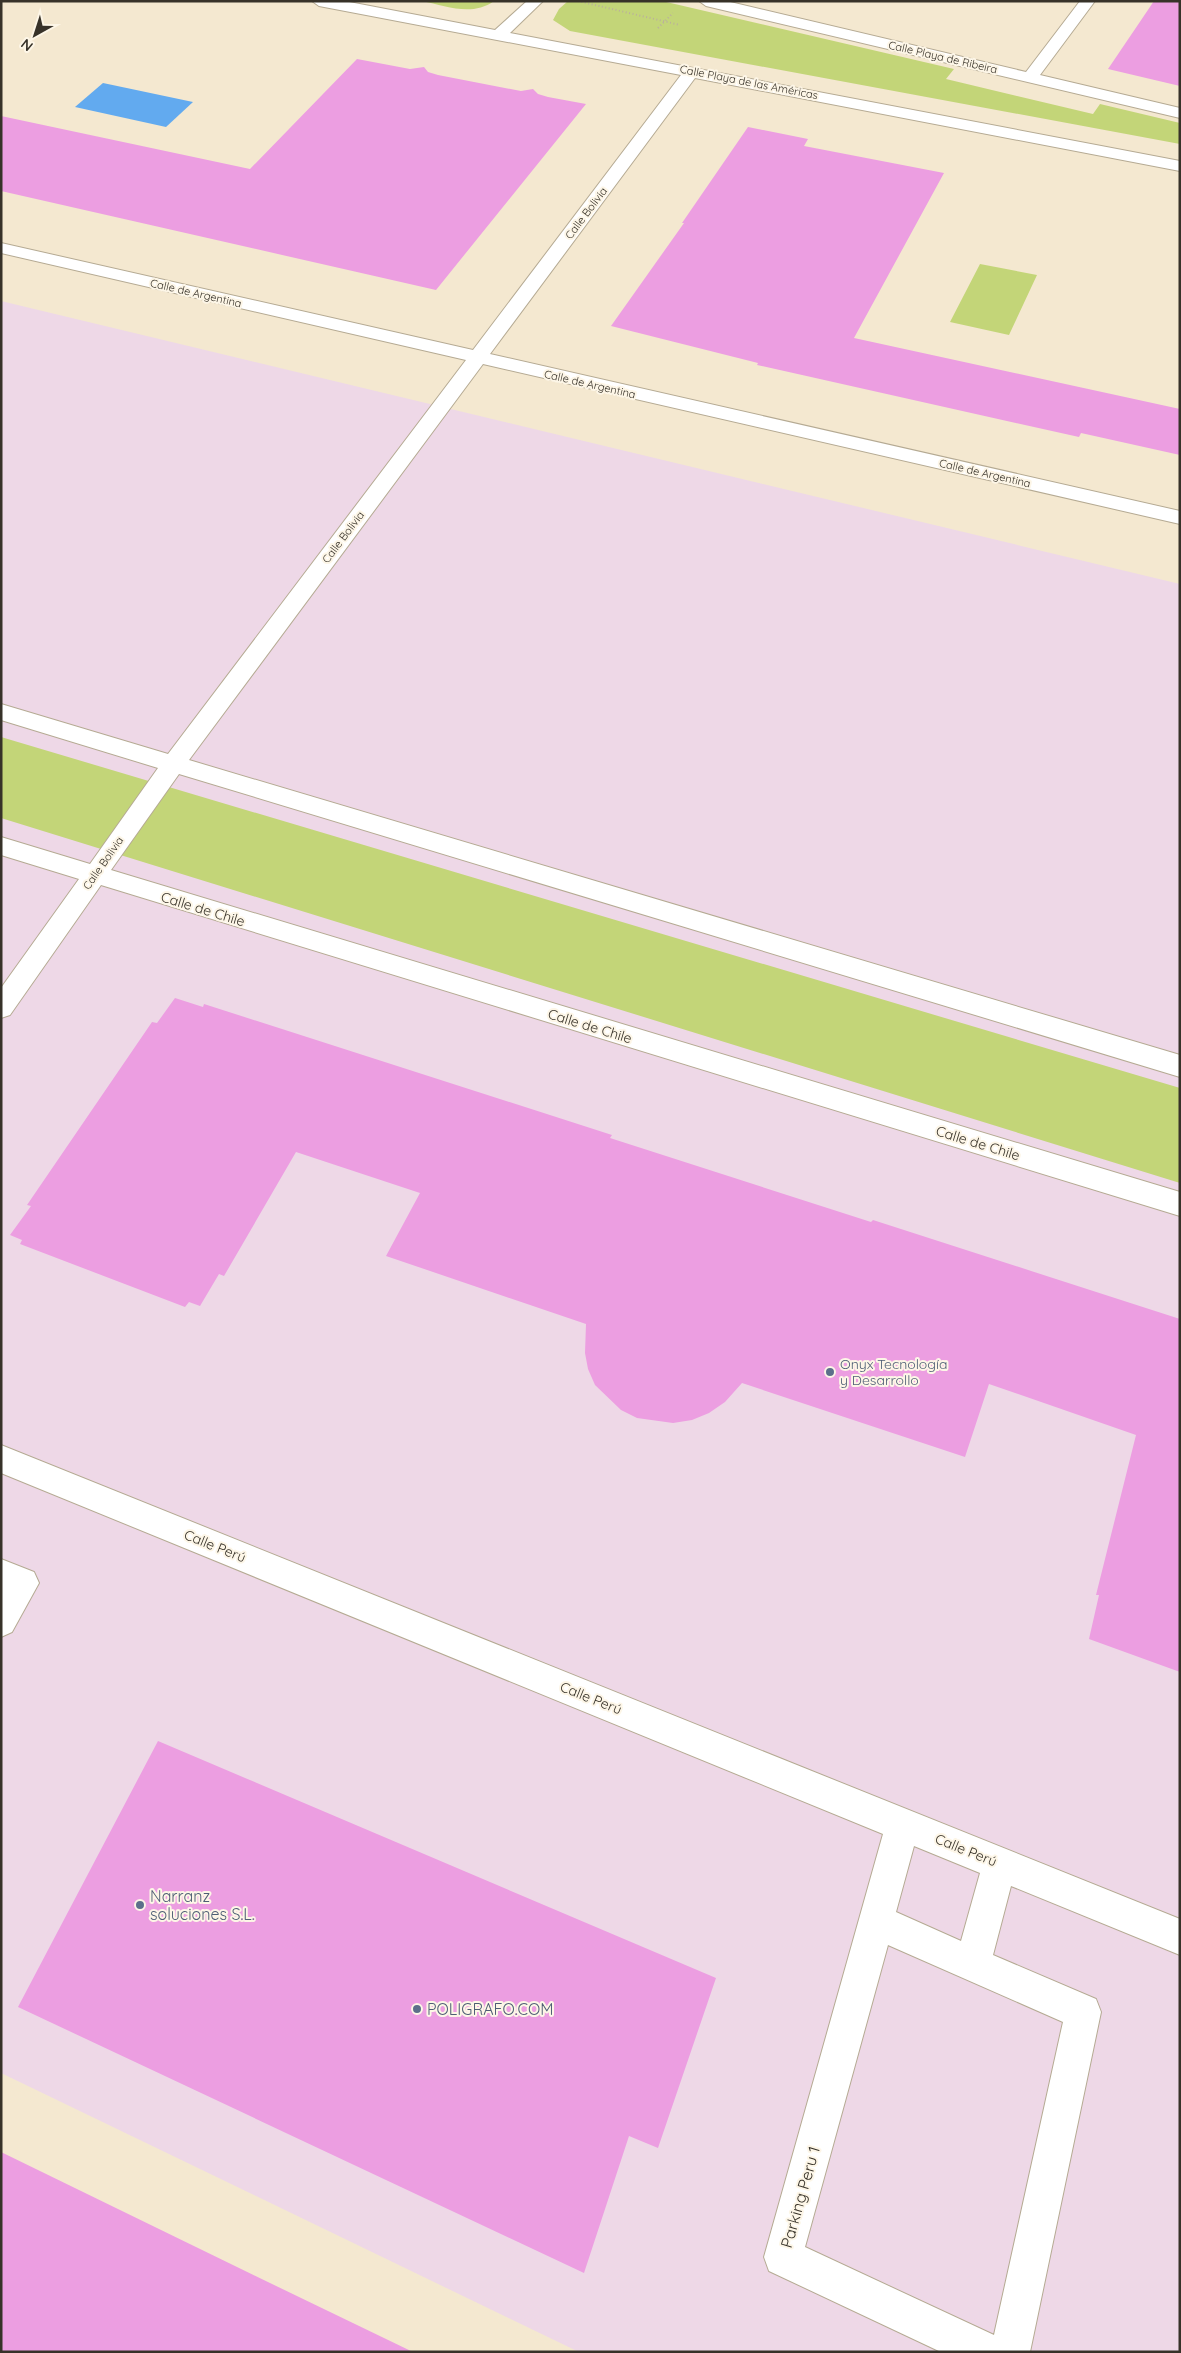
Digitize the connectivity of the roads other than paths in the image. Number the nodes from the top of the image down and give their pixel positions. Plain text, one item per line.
1 (319, 1) edge
2 (536, 1) edge
3 (706, 1) edge
4 (1088, 1) edge
5 (499, 35) junction
6 (692, 71) junction
7 (1029, 78) junction
8 (1180, 112) edge
9 (1180, 166) edge
10 (1, 248) edge
11 (477, 358) junction
12 (1180, 518) edge
13 (1, 712) edge
14 (174, 763) junction
15 (1, 846) edge
16 (94, 876) junction
17 (1, 1008) edge
18 (1180, 1066) edge
19 (1180, 1204) edge
20 (1, 1459) edge
21 (1, 1574) edge
22 (1, 1622) edge
23 (904, 1824) junction
24 (1000, 1864) junction
25 (877, 1922) junction
26 (1180, 1937) edge
27 (973, 1963) junction
28 (985, 2352) edge
29 (1010, 2352) edge

1 - 5 street, Calle Playa de las Américas
2 - 5 street
3 - 7 street, Calle Playa de Ribeira
4 - 7 street
5 - 6 street, Calle Playa de las Américas
6 - 9 street, Calle Playa de las Américas
6 - 11 street, Calle Bolivia
7 - 8 street, Calle Playa de Ribeira
10 - 11 street, Calle de Argentina
11 - 12 street, Calle de Argentina
11 - 14 street, Calle Bolivia
13 - 14 street
14 - 16 street, Calle Bolivia
14 - 18 street
15 - 16 street, Calle de Chile
16 - 17 street, Calle Bolivia
16 - 19 street, Calle de Chile
20 - 23 street, Calle Perú
21 - 22 street
23 - 24 street, Calle Perú
23 - 25 street, Parking Peru 1
24 - 26 street, Calle Perú
24 - 27 street
25 - 27 street
25 - 28 street, Parking Peru 1
27 - 29 street

